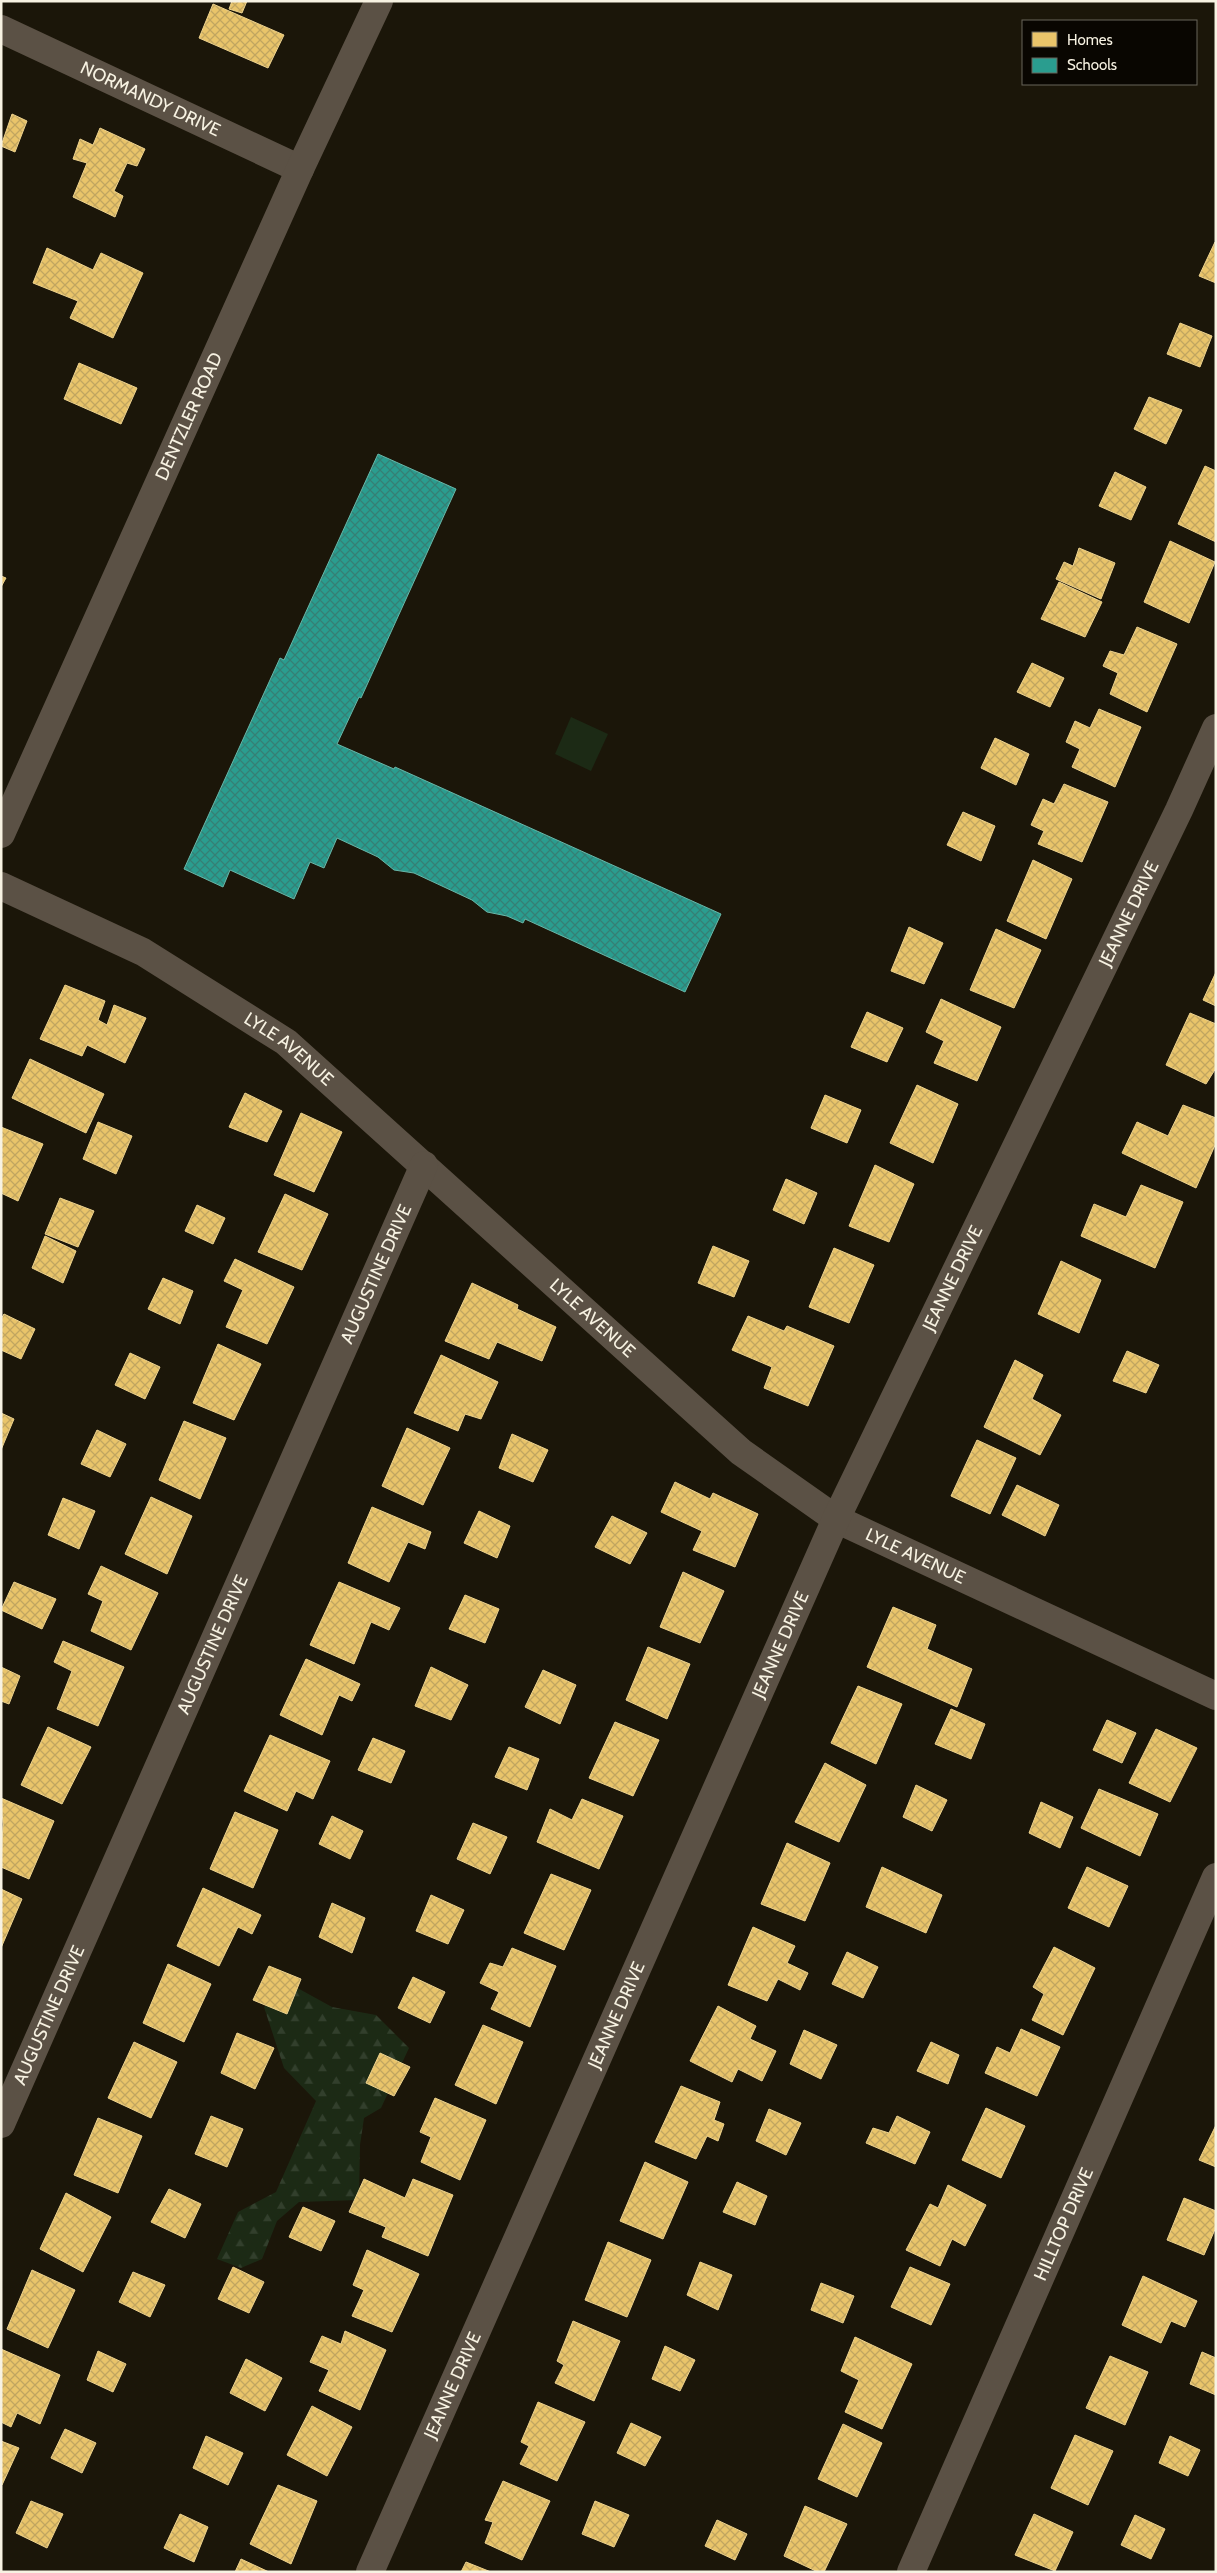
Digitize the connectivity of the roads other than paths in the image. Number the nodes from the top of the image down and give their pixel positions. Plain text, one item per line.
1 (379, 1) edge
2 (1, 29) edge
3 (300, 169) junction
4 (1216, 728) edge
5 (1, 834) edge
6 (1, 886) edge
7 (424, 1165) junction
8 (836, 1519) junction
9 (1216, 1696) edge
10 (1216, 1877) edge
11 (1, 2124) edge
12 (370, 2572) edge
13 (911, 2572) edge

1 - 3 street, DENTZLER ROAD
2 - 3 street, NORMANDY DRIVE
3 - 5 street, DENTZLER ROAD
4 - 8 street, JEANNE DRIVE
6 - 7 street, LYLE AVENUE
7 - 8 street, LYLE AVENUE
7 - 11 street, AUGUSTINE DRIVE
8 - 9 street, LYLE AVENUE
8 - 12 street, JEANNE DRIVE
10 - 13 street, HILLTOP DRIVE

